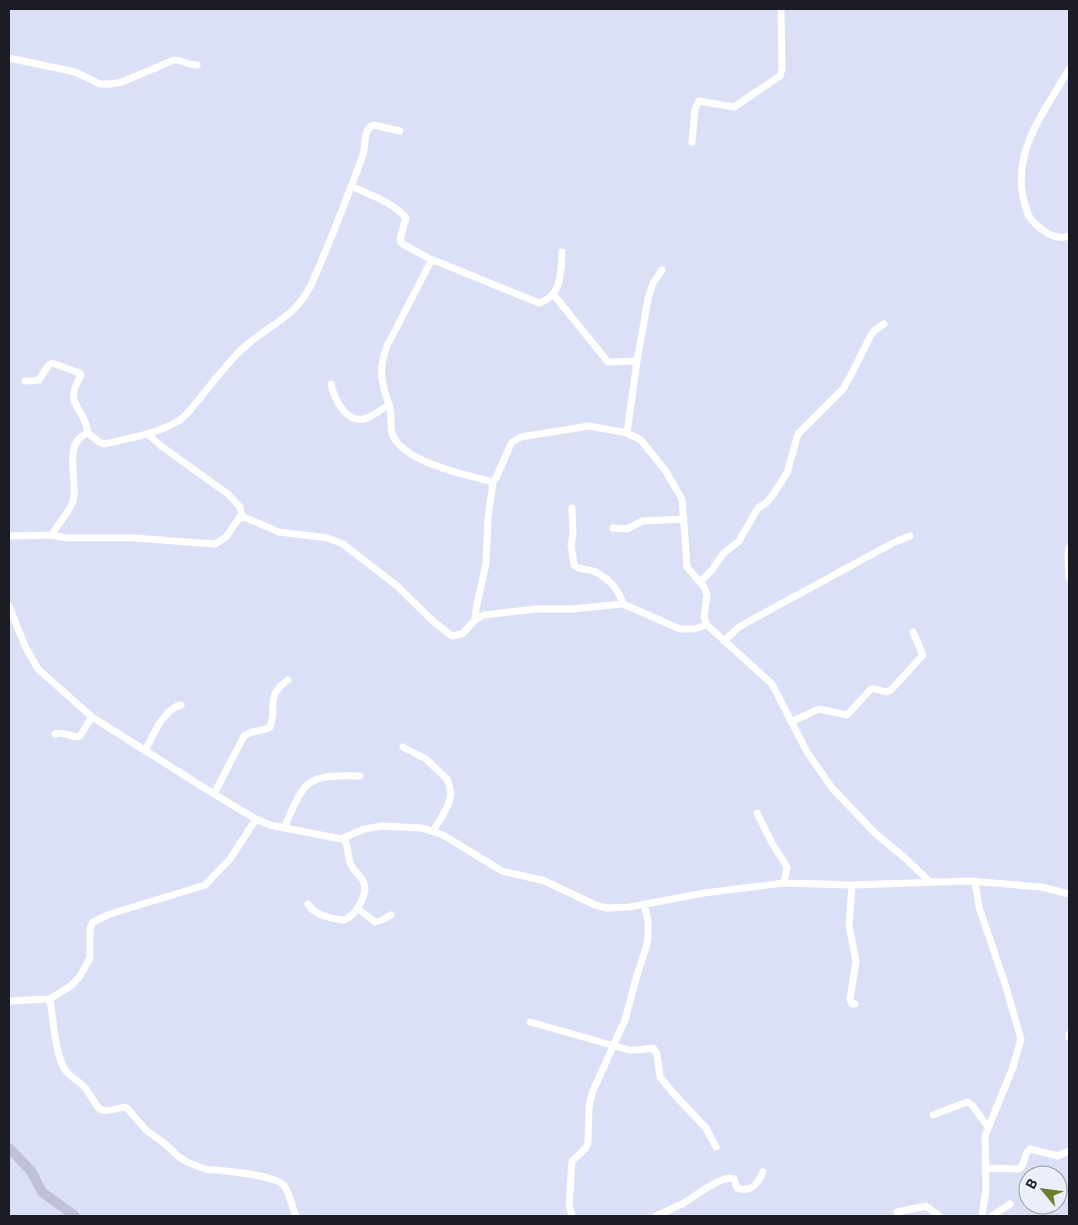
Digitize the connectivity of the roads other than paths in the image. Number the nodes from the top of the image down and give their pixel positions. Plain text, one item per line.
1 (780, 9) edge
2 (9, 58) edge
3 (197, 65) dead end
4 (1069, 69) edge
5 (400, 131) dead end
6 (692, 142) dead end
7 (351, 186) junction
8 (1069, 236) edge
9 (562, 252) dead end
10 (432, 260) junction
11 (662, 270) dead end
12 (554, 295) junction
13 (884, 324) dead end
14 (637, 361) junction
15 (25, 381) dead end
16 (331, 384) dead end
17 (389, 405) junction
18 (88, 433) junction
19 (627, 433) junction
20 (148, 434) junction
21 (492, 482) junction
22 (572, 508) dead end
23 (242, 518) junction
24 (684, 518) junction
25 (613, 528) dead end
26 (52, 534) junction
27 (9, 536) edge
28 (910, 536) dead end
29 (1069, 548) edge
30 (1069, 577) edge
31 (700, 582) junction
32 (623, 604) junction
33 (9, 606) edge
34 (475, 620) junction
35 (707, 625) junction
36 (913, 632) dead end
37 (724, 641) junction
38 (288, 680) dead end
39 (181, 705) dead end
40 (92, 716) junction
41 (791, 722) junction
42 (55, 734) dead end
43 (403, 747) dead end
44 (146, 750) junction
45 (360, 776) dead end
46 (214, 794) junction
47 (757, 813) dead end
48 (256, 819) junction
49 (284, 828) junction
50 (433, 831) junction
51 (344, 839) junction
52 (975, 881) junction
53 (930, 882) junction
54 (784, 883) junction
55 (852, 885) junction
56 (1069, 894) edge
57 (308, 904) dead end
58 (644, 904) junction
59 (356, 908) junction
60 (391, 915) dead end
61 (50, 999) junction
62 (9, 1001) edge
63 (855, 1004) dead end
64 (530, 1022) dead end
65 (613, 1046) junction
66 (933, 1115) dead end
67 (988, 1127) junction
68 (716, 1147) dead end
69 (9, 1148) edge
70 (1069, 1151) edge
71 (985, 1168) junction
72 (763, 1172) dead end
73 (1010, 1204) dead end
74 (897, 1212) dead end
75 (75, 1216) edge
76 (296, 1216) edge
77 (572, 1216) edge
78 (656, 1216) edge
79 (939, 1216) edge
80 (982, 1216) edge
81 (992, 1216) edge

1 - 6 street
2 - 3 street
4 - 8 street
5 - 7 street
7 - 10 street
7 - 20 street
9 - 12 street
10 - 12 street
10 - 17 street
11 - 14 street
12 - 14 street
13 - 31 street
14 - 19 street
15 - 18 street
16 - 17 street
17 - 21 street
18 - 20 street
18 - 26 street
19 - 21 street
19 - 24 street
20 - 23 street
21 - 34 street
22 - 32 street
23 - 26 street
23 - 34 street
24 - 25 street
24 - 31 street
26 - 27 street
28 - 37 street
29 - 30 street
31 - 35 street
32 - 34 street
32 - 35 street
33 - 40 street
35 - 37 street
36 - 41 street
37 - 41 street
38 - 46 street
39 - 44 street
40 - 42 street
40 - 44 street
41 - 53 street
43 - 50 street
44 - 46 street
45 - 49 street
46 - 48 street
47 - 54 street
48 - 49 street
48 - 61 street
49 - 51 street
50 - 51 street
50 - 58 street
51 - 59 street
52 - 53 street
52 - 56 street
52 - 67 street
53 - 55 street
54 - 55 street
54 - 58 street
55 - 63 street
57 - 59 street
58 - 65 street
59 - 60 street
61 - 62 street
61 - 76 street
64 - 65 street
65 - 68 street
65 - 77 street
66 - 67 street
67 - 71 street
69 - 75 street
70 - 71 street
71 - 80 street
72 - 78 street
73 - 81 street
74 - 79 street

